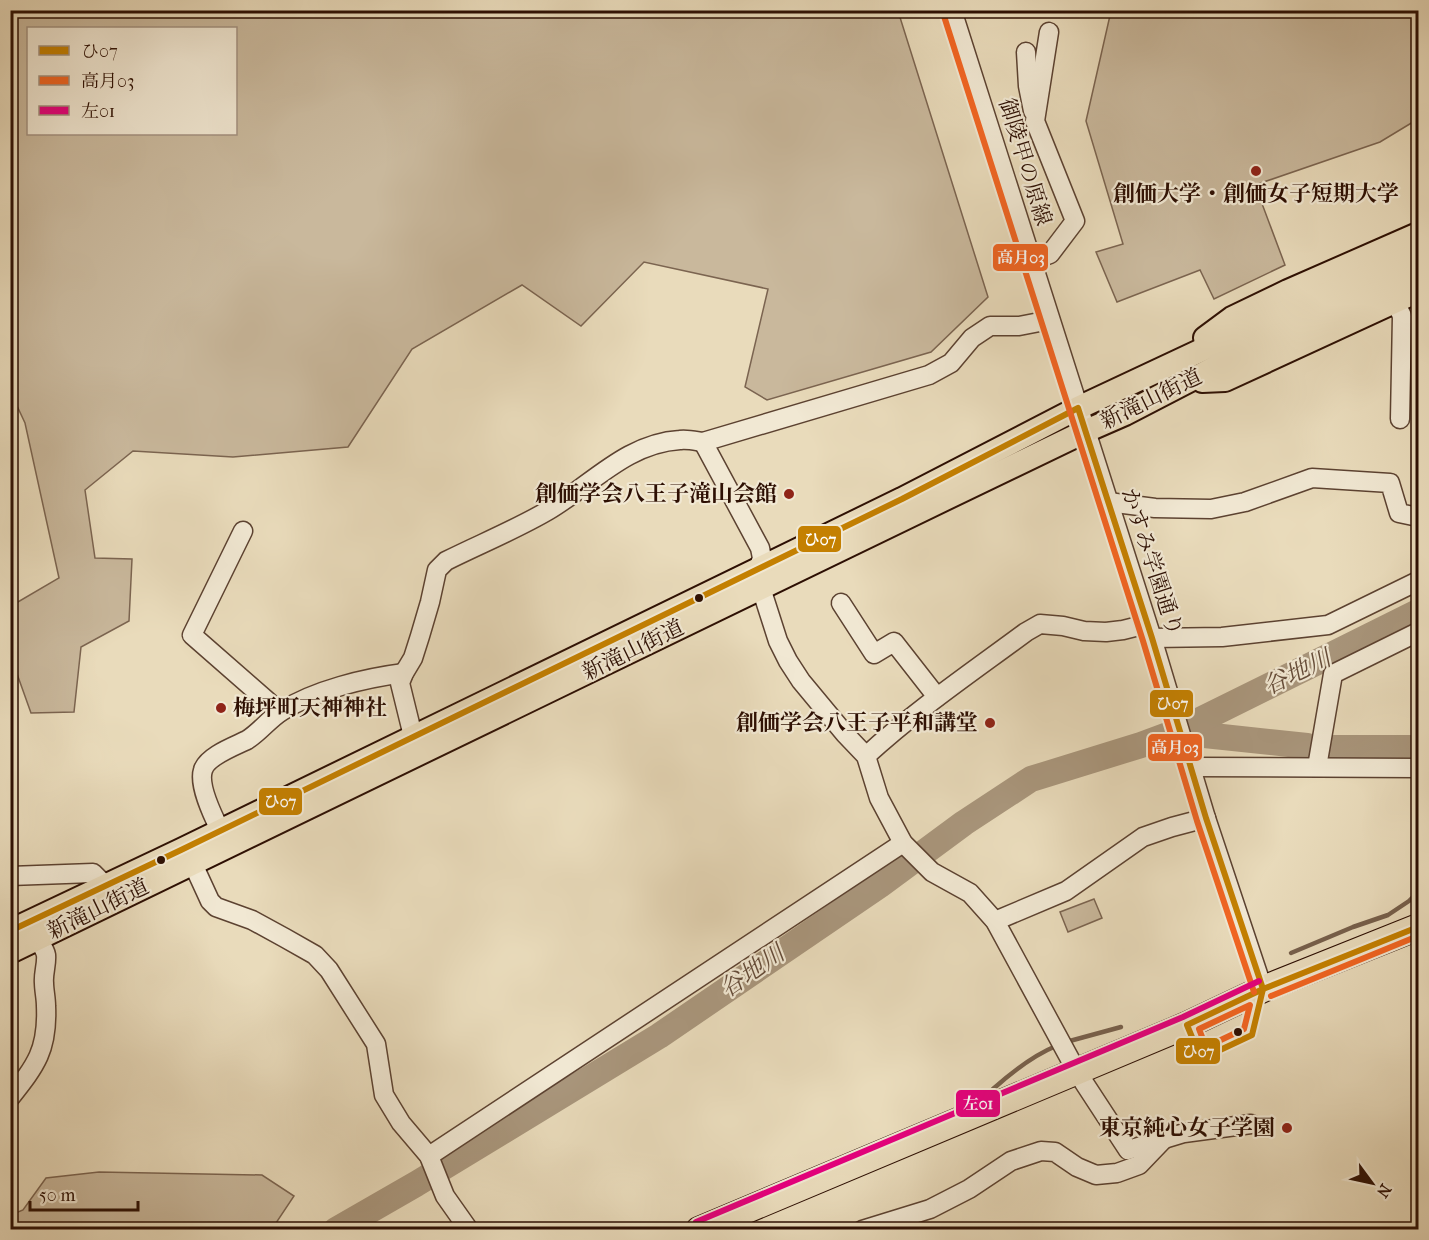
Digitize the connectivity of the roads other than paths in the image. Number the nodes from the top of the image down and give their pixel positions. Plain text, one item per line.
1 (952, 10) edge
2 (1050, 32) dead end
3 (1026, 52) dead end
4 (1035, 121) junction
5 (1419, 234) edge
6 (1419, 254) edge
7 (1031, 261) junction
8 (1419, 274) edge
9 (1419, 291) edge
10 (1395, 301) junction
11 (1050, 320) junction
12 (1168, 366) junction
13 (1189, 381) junction
14 (1078, 408) junction
15 (1400, 419) dead end
16 (1086, 431) junction
17 (703, 442) junction
18 (1108, 502) junction
19 (1419, 517) edge
20 (243, 531) dead end
21 (760, 578) junction
22 (1419, 581) edge
23 (841, 602) dead end
24 (1149, 631) junction
25 (1419, 632) edge
26 (404, 673) junction
27 (938, 697) junction
28 (280, 712) junction
29 (413, 736) junction
30 (866, 756) junction
31 (1190, 763) junction
32 (1317, 767) junction
33 (1419, 768) edge
34 (300, 802) junction
35 (1206, 818) junction
36 (220, 830) junction
37 (904, 845) junction
38 (193, 864) junction
39 (10, 876) edge
40 (105, 885) junction
41 (995, 921) junction
42 (1419, 927) edge
43 (10, 931) edge
44 (37, 938) junction
45 (10, 952) edge
46 (1263, 989) junction
47 (1077, 1072) junction
48 (10, 1098) edge
49 (1251, 1124) dead end
50 (1164, 1139) junction
51 (430, 1159) junction
52 (469, 1230) edge
53 (699, 1230) edge
54 (862, 1230) edge

1 - 7 street, 御陵甲の原線
2 - 4 street
3 - 4 street
4 - 7 street
5 - 12 main road
6 - 12 main road, 新滝山街道
7 - 11 street, 御陵甲の原線
8 - 13 main road, 新滝山街道
9 - 10 main road
10 - 13 main road
10 - 15 street
11 - 14 street, 御陵甲の原線
11 - 17 street
12 - 14 main road, 新滝山街道
13 - 16 main road, 新滝山街道
14 - 16 street, 御陵甲の原線
14 - 21 main road, 新滝山街道
16 - 18 street, かすみ学園通り
16 - 21 main road, 新滝山街道
17 - 21 street
17 - 26 street
18 - 19 street
18 - 24 street, かすみ学園通り
20 - 28 street
21 - 29 main road, 新滝山街道
21 - 30 street
21 - 34 main road, 新滝山街道
22 - 24 street
23 - 27 street
24 - 27 street
24 - 31 street, かすみ学園通り
25 - 32 street
26 - 28 street
26 - 29 street
27 - 30 street
28 - 36 street
29 - 34 main road, 新滝山街道
30 - 37 street
31 - 32 street
31 - 35 street
32 - 33 street
34 - 36 main road, 新滝山街道
34 - 38 main road, 新滝山街道
35 - 41 street
35 - 46 street
36 - 40 main road, 新滝山街道
37 - 41 street
37 - 51 street
38 - 44 main road, 新滝山街道
38 - 51 street
39 - 40 street
40 - 43 main road, 新滝山街道
41 - 47 street
42 - 46 highway
44 - 45 main road, 新滝山街道
44 - 48 street
46 - 47 highway
47 - 50 street
47 - 53 highway
49 - 50 street
50 - 54 street
51 - 52 street

